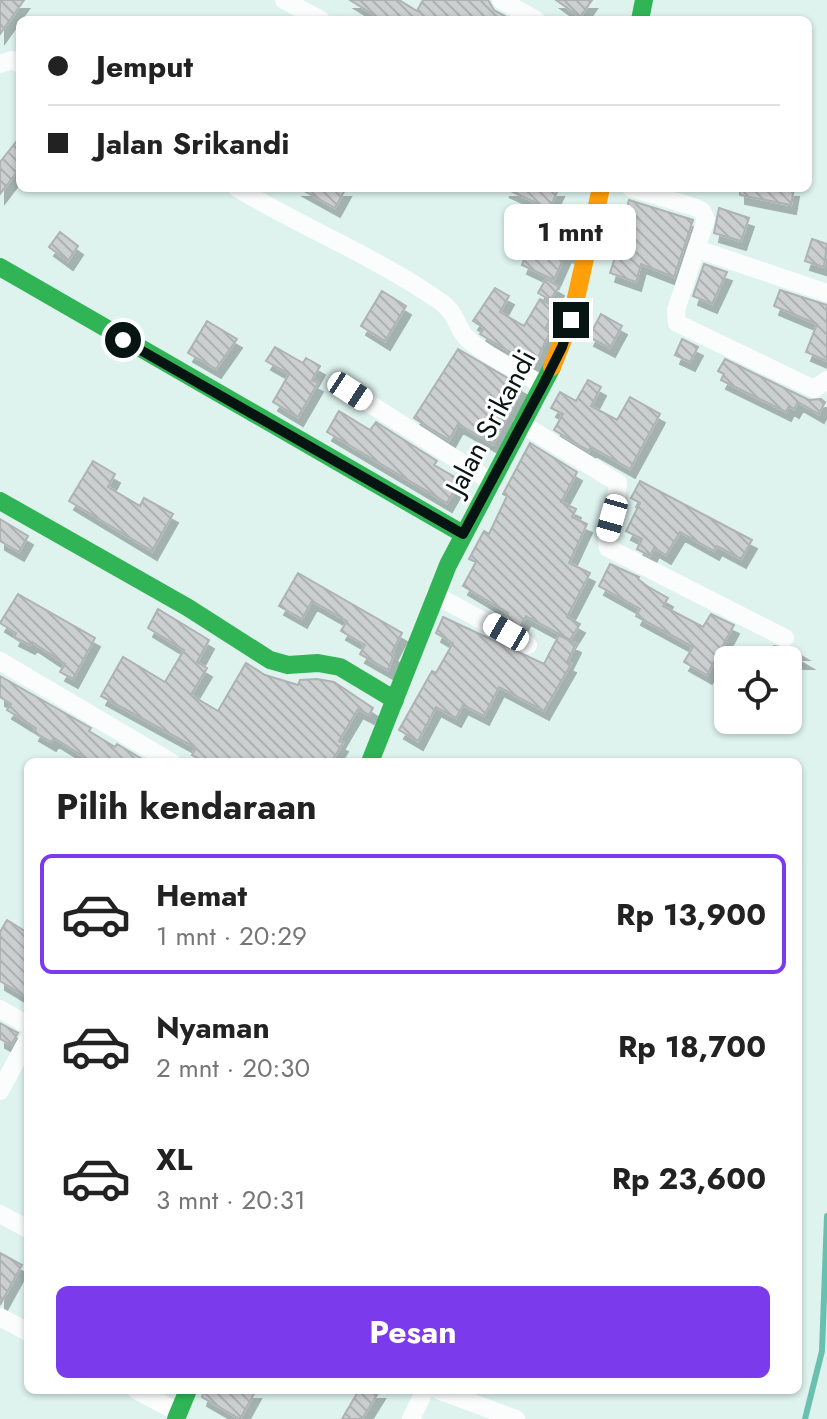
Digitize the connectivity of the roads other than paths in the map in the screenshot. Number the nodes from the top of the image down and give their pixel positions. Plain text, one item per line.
1 (284, 0) edge
2 (501, 0) edge
3 (314, 16) edge
4 (529, 16) edge
5 (244, 192) edge
6 (600, 192) edge
7 (643, 192) edge
8 (697, 249) junction
9 (0, 267) edge
10 (827, 293) edge
11 (827, 380) edge
12 (543, 385) junction
13 (350, 391) dead end
14 (522, 424) junction
15 (493, 483) junction
16 (0, 501) edge
17 (463, 534) junction
18 (435, 595) junction
19 (785, 638) dead end
20 (528, 645) dead end
21 (0, 661) edge
22 (395, 700) junction
23 (164, 758) edge
24 (372, 758) edge
25 (0, 1009) edge
26 (24, 1023) edge
27 (24, 1046) edge
28 (0, 1091) edge
29 (0, 1214) edge
30 (24, 1227) edge
31 (0, 1317) edge
32 (24, 1330) edge
33 (142, 1394) edge
34 (186, 1394) edge
35 (423, 1394) edge
36 (449, 1394) edge
37 (178, 1416) edge
38 (411, 1419) edge
39 (516, 1419) edge

1 - 3 street
2 - 4 street
5 - 12 street
6 - 12 street, Jalan Srikandi
7 - 8 street
8 - 10 street
8 - 11 street
9 - 17 street
12 - 14 street, Jalan Srikandi
13 - 15 street
14 - 15 street, Jalan Srikandi
14 - 19 street
15 - 17 street, Jalan Srikandi
16 - 22 street
17 - 18 street, Jalan Srikandi
18 - 20 street
18 - 22 street, Jalan Srikandi
21 - 23 street
22 - 24 street, Jalan Srikandi
25 - 26 street
27 - 28 street
29 - 30 street
31 - 32 street
33 - 37 street
34 - 37 street
35 - 38 street
36 - 39 street

